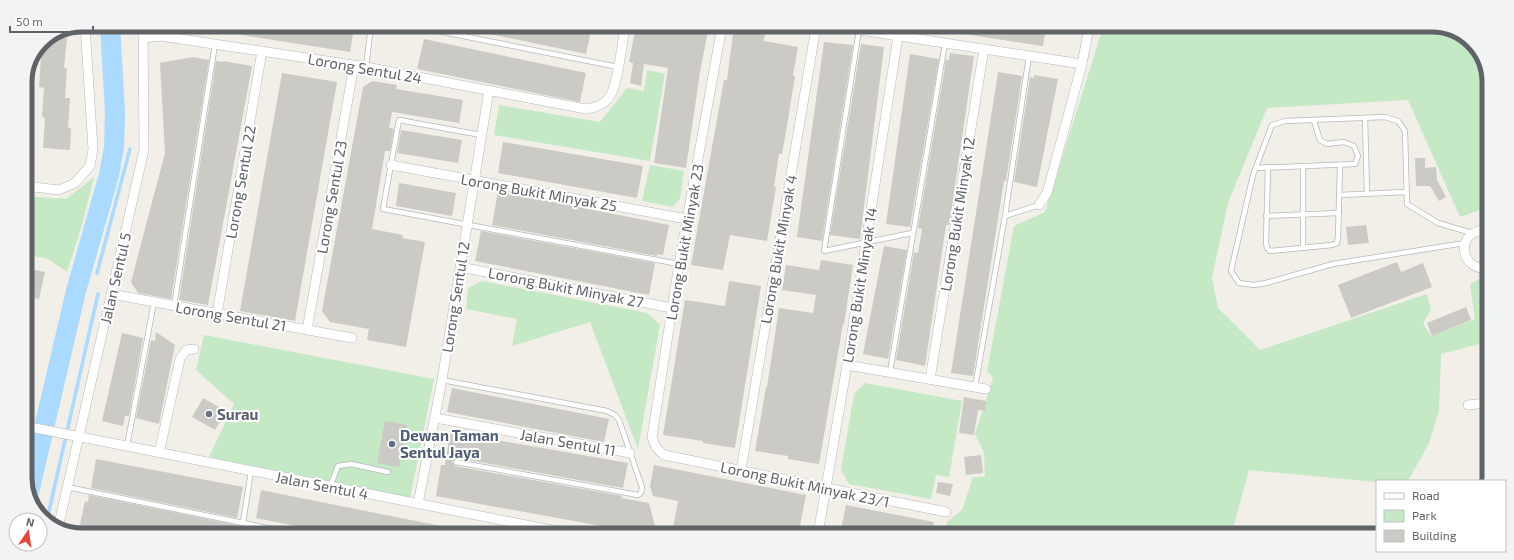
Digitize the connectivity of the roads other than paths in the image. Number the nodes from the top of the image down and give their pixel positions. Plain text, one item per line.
1 (85, 32) edge
2 (144, 32) edge
3 (370, 32) edge
4 (443, 32) edge
5 (624, 32) edge
6 (721, 32) edge
7 (815, 32) edge
8 (860, 32) edge
9 (873, 32) edge
10 (1088, 32) edge
11 (898, 36) junction
12 (144, 38) junction
13 (945, 43) junction
14 (215, 44) junction
15 (984, 49) junction
16 (262, 51) junction
17 (1029, 56) junction
18 (1082, 64) junction
19 (354, 65) junction
20 (366, 66) junction
21 (618, 67) junction
22 (489, 90) junction
23 (1365, 118) junction
24 (1314, 121) junction
25 (481, 135) junction
26 (391, 165) junction
27 (1340, 165) junction
28 (1303, 166) junction
29 (1268, 167) junction
30 (1256, 168) junction
31 (474, 180) junction
32 (32, 187) edge
33 (1406, 192) junction
34 (1367, 194) junction
35 (1339, 195) junction
36 (1039, 205) joint
37 (1339, 213) junction
38 (1303, 214) junction
39 (1005, 216) junction
40 (1266, 216) junction
41 (687, 219) junction
42 (467, 224) junction
43 (1482, 230) edge
44 (912, 233) junction
45 (1472, 233) junction
46 (866, 243) junction
47 (1465, 244) junction
48 (1303, 248) junction
49 (680, 264) junction
50 (460, 267) junction
51 (1482, 268) edge
52 (111, 294) junction
53 (154, 302) junction
54 (174, 306) junction
55 (672, 308) junction
56 (217, 314) junction
57 (307, 330) junction
58 (352, 338) dead end
59 (194, 349) dead end
60 (847, 365) junction
61 (890, 372) junction
62 (930, 379) junction
63 (442, 380) junction
64 (975, 387) junction
65 (986, 389) dead end
66 (1482, 404) edge
67 (1468, 405) dead end
68 (434, 418) junction
69 (32, 428) edge
70 (75, 437) junction
71 (127, 447) junction
72 (159, 453) junction
73 (630, 453) junction
74 (664, 455) joint
75 (456, 462) dead end
76 (741, 470) junction
77 (251, 471) junction
78 (388, 472) dead end
79 (67, 487) junction
80 (330, 487) junction
81 (826, 488) junction
82 (418, 504) junction
83 (946, 512) dead end
84 (59, 522) edge
85 (243, 523) junction
86 (268, 528) edge
87 (520, 528) edge
88 (819, 528) edge

1 - 32 street
2 - 12 street, Jalan Sentul 5
3 - 20 lane
4 - 21 lane
5 - 21 street
6 - 41 street, Lorong Bukit Minyak 23
7 - 76 street, Lorong Bukit Minyak 4
8 - 46 lane
9 - 11 street
10 - 18 street
11 - 13 street
11 - 46 street, Lorong Bukit Minyak 14
12 - 14 street, Lorong Sentul 24
12 - 52 street, Jalan Sentul 5
13 - 15 street
13 - 44 lane
14 - 16 street, Lorong Sentul 24
14 - 54 lane
15 - 17 street
15 - 62 street, Lorong Bukit Minyak 12
16 - 19 street, Lorong Sentul 24
16 - 56 street, Lorong Sentul 22
17 - 18 street
17 - 39 lane
18 - 36 street
19 - 20 street, Lorong Sentul 24
19 - 57 street, Lorong Sentul 23
20 - 22 street, Lorong Sentul 24
21 - 22 street, Lorong Sentul 24
22 - 25 street, Lorong Sentul 12
23 - 24 lane
23 - 33 lane
23 - 34 lane
24 - 27 lane
24 - 30 lane
25 - 26 lane
25 - 31 street, Lorong Sentul 12
26 - 31 street, Lorong Bukit Minyak 25
26 - 42 lane
27 - 28 lane
27 - 35 lane
28 - 29 lane
28 - 38 lane
29 - 30 lane
29 - 40 lane
30 - 47 lane
31 - 41 street, Lorong Bukit Minyak 25
31 - 42 street, Lorong Sentul 12
33 - 34 lane
33 - 45 lane
34 - 35 lane
35 - 37 lane
36 - 39 lane
37 - 38 lane
37 - 48 lane
38 - 40 lane
38 - 48 lane
39 - 64 lane
40 - 48 lane
41 - 49 street, Lorong Bukit Minyak 23
42 - 49 lane
42 - 50 street, Lorong Sentul 12
43 - 45 street
44 - 46 lane
44 - 61 lane
45 - 47 street
46 - 60 street, Lorong Bukit Minyak 14
47 - 51 street
49 - 55 street, Lorong Bukit Minyak 23
50 - 55 street, Lorong Bukit Minyak 27
50 - 63 street, Lorong Sentul 12
52 - 53 street, Lorong Sentul 21
52 - 70 street, Jalan Sentul 5
53 - 54 street, Lorong Sentul 21
53 - 71 lane
54 - 56 street, Lorong Sentul 21
55 - 74 street, Lorong Bukit Minyak 23
56 - 57 street, Lorong Sentul 21
57 - 58 street, Lorong Sentul 21
59 - 72 street
60 - 61 street
60 - 81 street, Lorong Bukit Minyak 14
61 - 62 street
62 - 64 street
63 - 68 street, Lorong Sentul 12
63 - 73 lane
64 - 65 street
66 - 67 street
68 - 73 street, Jalan Sentul 11
68 - 82 street, Lorong Sentul 12
69 - 70 street, Jalan Sentul 4
70 - 71 street, Jalan Sentul 4
70 - 79 street, Jalan Sentul 5
71 - 72 street, Jalan Sentul 4
72 - 77 street, Jalan Sentul 4
73 - 75 lane
74 - 76 street, Lorong Bukit Minyak 23/1
76 - 81 street, Lorong Bukit Minyak 23/1
77 - 80 street, Jalan Sentul 4
77 - 85 lane
78 - 80 lane
79 - 84 street, Jalan Sentul 5
79 - 85 lane
80 - 82 street, Jalan Sentul 4
81 - 83 street, Lorong Bukit Minyak 23/1
81 - 88 street, Lorong Bukit Minyak 14
82 - 87 street, Jalan Sentul 4
85 - 86 lane

